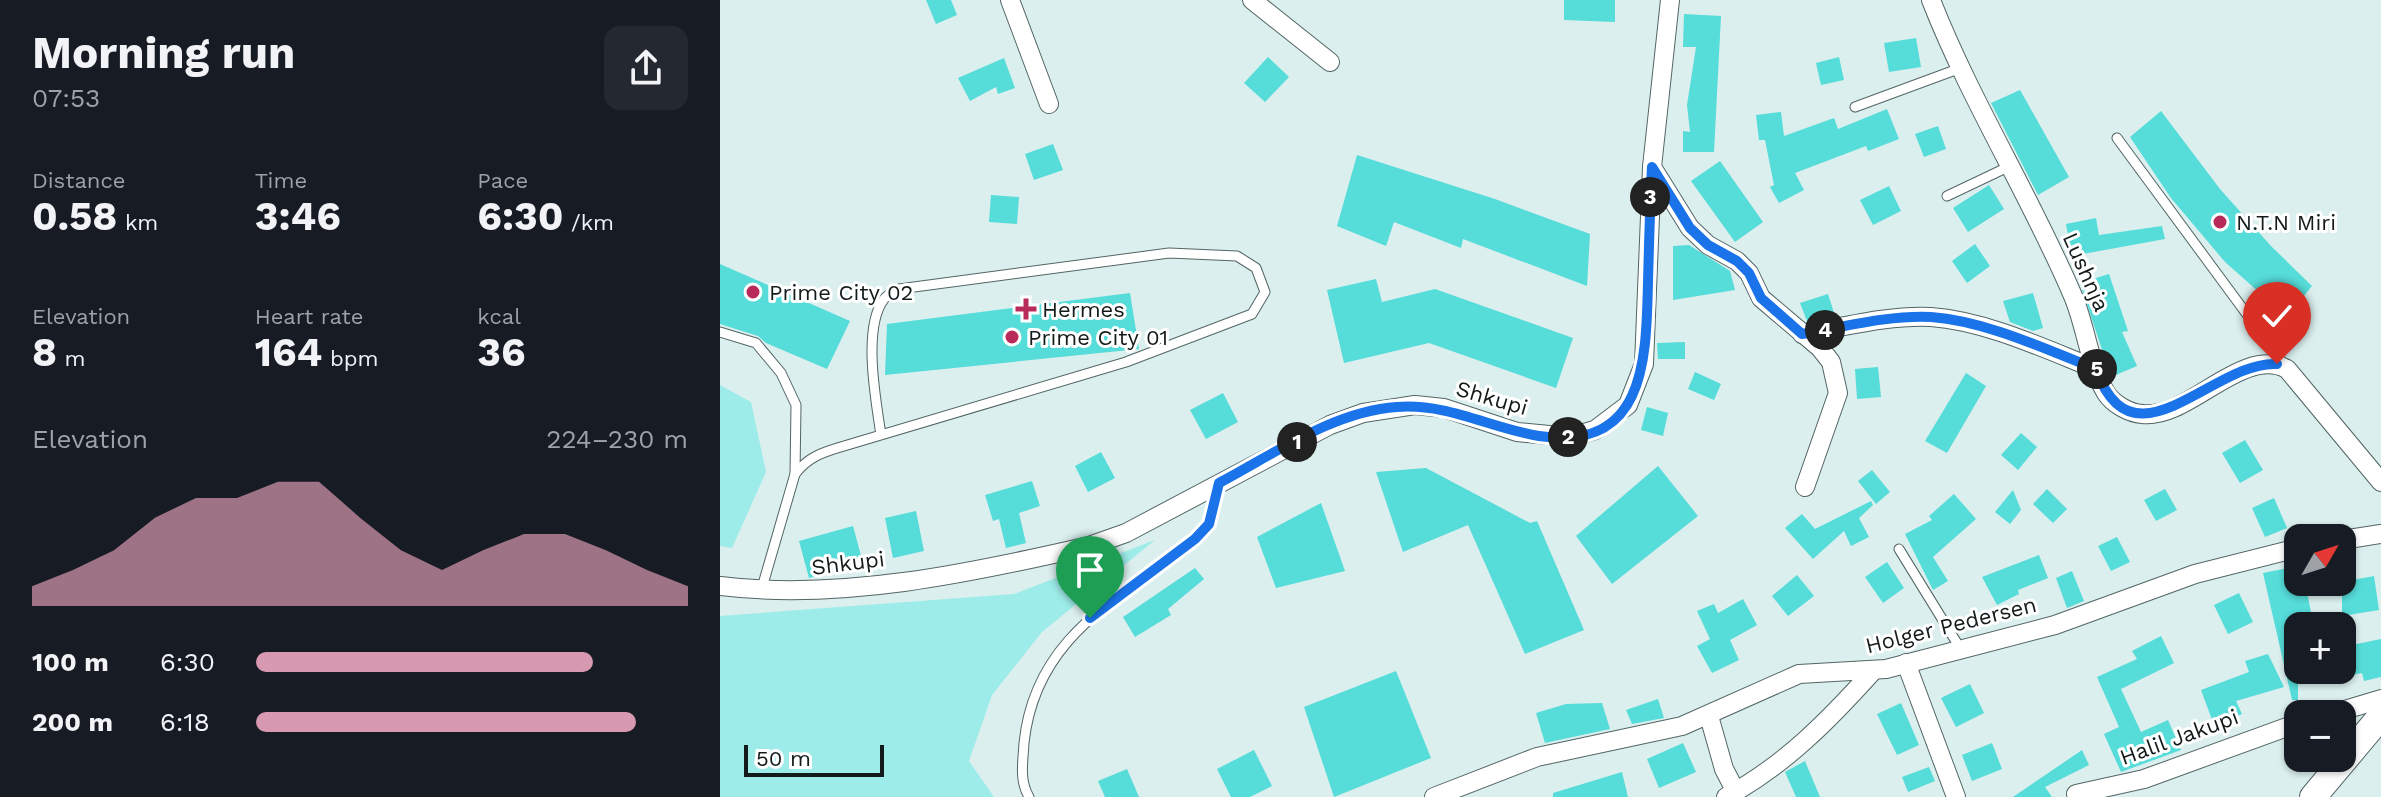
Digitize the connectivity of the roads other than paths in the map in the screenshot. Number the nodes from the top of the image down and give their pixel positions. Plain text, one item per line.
1 (1010, 0) edge
2 (1252, 0) edge
3 (1670, 0) edge
4 (1931, 0) edge
5 (1330, 62) dead end
6 (1958, 69) junction
7 (1049, 104) dead end
8 (1855, 107) dead end
9 (2117, 138) dead end
10 (1652, 167) junction
11 (2008, 167) junction
12 (1947, 196) dead end
13 (720, 332) edge
14 (1802, 334) junction
15 (2096, 369) junction
16 (2287, 369) junction
17 (881, 435) junction
18 (795, 474) junction
19 (2381, 482) edge
20 (1219, 483) junction
21 (1805, 487) dead end
22 (2381, 534) edge
23 (2356, 538) edge
24 (1899, 549) dead end
25 (2284, 552) edge
26 (720, 586) edge
27 (761, 591) junction
28 (1960, 648) junction
29 (1906, 663) junction
30 (1873, 671) junction
31 (2381, 699) edge
32 (2356, 706) edge
33 (1709, 716) junction
34 (2381, 716) edge
35 (2284, 728) edge
36 (1731, 794) edge
37 (2076, 794) dead end
38 (1029, 797) edge
39 (1434, 797) edge
40 (1956, 797) edge
41 (2313, 797) edge

1 - 7 street
2 - 5 street
3 - 10 street, Shkupi
4 - 6 street, Lushnja
6 - 8 lane
6 - 11 street, Lushnja
9 - 16 lane
10 - 14 street
10 - 20 street, Shkupi
11 - 12 lane
11 - 15 street, Lushnja
13 - 18 lane
14 - 15 street
14 - 21 street
15 - 16 street, Lushnja
16 - 19 street
17 - 17 lane
17 - 18 lane
18 - 27 lane
20 - 27 street, Shkupi
20 - 38 lane
22 - 23 street
24 - 28 lane
25 - 28 street, Holger Pedersen
26 - 27 street, Shkupi
28 - 29 street, Holger Pedersen
29 - 30 street, Holger Pedersen
29 - 40 street
30 - 33 street, Holger Pedersen
30 - 36 street
31 - 32 street
33 - 36 street
33 - 39 street, Holger Pedersen
34 - 41 street
35 - 37 street, Halil Jakupi

